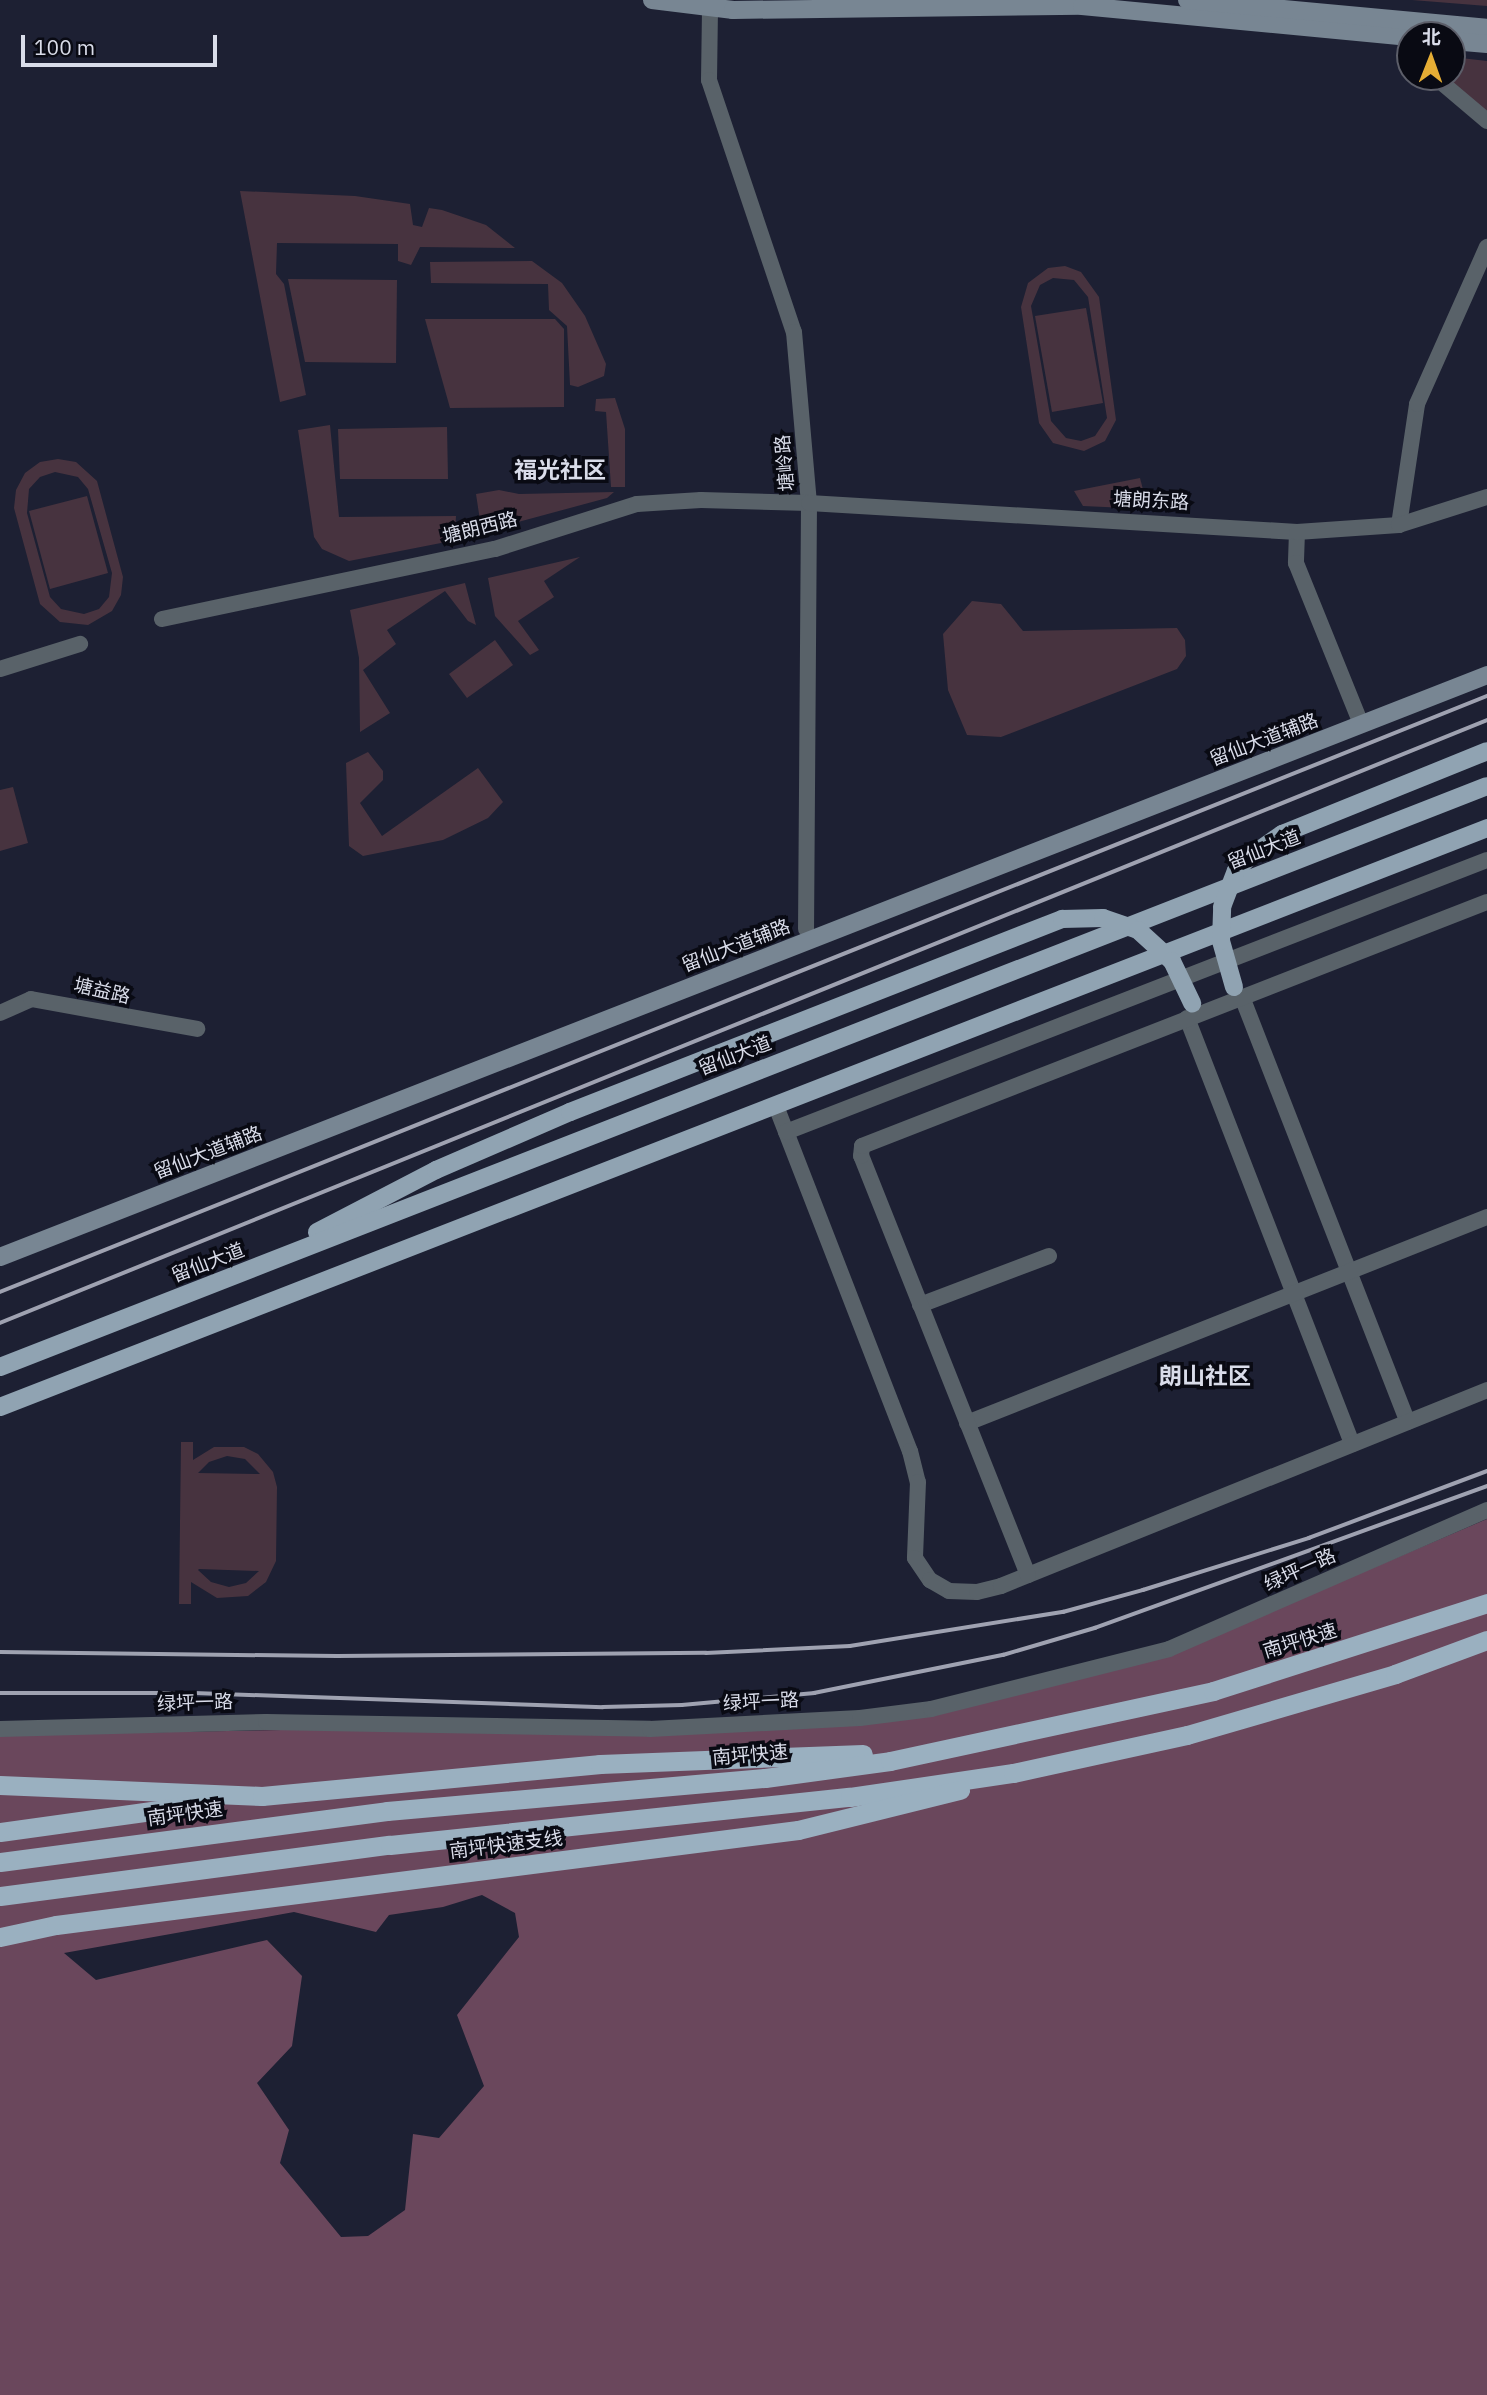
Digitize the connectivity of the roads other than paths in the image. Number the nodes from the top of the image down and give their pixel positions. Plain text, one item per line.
1 (652, 0) edge
2 (1187, 0) edge
3 (710, 9) junction
4 (1487, 29) edge
5 (1396, 40) edge
6 (1466, 42) edge
7 (1487, 44) edge
8 (1452, 91) edge
9 (1487, 121) edge
10 (1487, 247) edge
11 (1487, 498) edge
12 (809, 503) junction
13 (1399, 525) junction
14 (1297, 532) junction
15 (162, 619) dead end
16 (80, 644) dead end
17 (1487, 663) edge
18 (0, 669) edge
19 (1487, 675) edge
20 (1359, 719) junction
21 (1487, 751) edge
22 (1487, 786) edge
23 (1487, 828) edge
24 (1487, 860) edge
25 (1487, 902) edge
26 (806, 929) junction
27 (1238, 994) junction
28 (1191, 1012) junction
29 (0, 1013) edge
30 (197, 1028) dead end
31 (776, 1106) junction
32 (786, 1132) junction
33 (1487, 1217) edge
34 (0, 1244) edge
35 (1049, 1256) dead end
36 (0, 1257) edge
37 (1349, 1271) junction
38 (225, 1279) junction
39 (1294, 1293) junction
40 (920, 1305) junction
41 (0, 1367) edge
42 (1487, 1390) edge
43 (0, 1407) edge
44 (1408, 1422) junction
45 (967, 1423) junction
46 (1352, 1444) junction
47 (1487, 1510) edge
48 (1028, 1575) junction
49 (1487, 1604) edge
50 (1487, 1640) edge
51 (0, 1730) edge
52 (961, 1747) junction
53 (1013, 1773) junction
54 (0, 1785) edge
55 (262, 1796) junction
56 (0, 1832) edge
57 (0, 1862) edge
58 (0, 1896) edge
59 (0, 1937) edge

1 - 3 main road
2 - 4 main road
3 - 5 main road
3 - 12 street, 塘岭路
6 - 7 main road
8 - 9 street
10 - 13 street
11 - 13 street, 塘朗东路
12 - 14 street, 塘朗东路
12 - 15 street, 塘朗西路
12 - 26 street, 塘岭路
13 - 14 street, 塘朗东路
14 - 20 street
16 - 18 street
17 - 20 main road, 留仙大道辅路
19 - 20 main road, 留仙大道辅路
20 - 26 main road, 留仙大道辅路
20 - 36 main road, 留仙大道辅路
21 - 27 main road, bridge
22 - 38 main road, 留仙大道
23 - 31 main road
24 - 32 street
25 - 27 street
26 - 34 main road, 留仙大道辅路
27 - 28 street
27 - 37 street
28 - 38 main road, bridge
28 - 39 street
28 - 40 street
29 - 30 street, 塘益路
31 - 32 street
31 - 43 main road
32 - 48 street
33 - 37 street
35 - 40 street
37 - 39 street
37 - 44 street
38 - 41 main road, 留仙大道
39 - 45 street
39 - 46 street
40 - 45 street
42 - 44 street
44 - 46 street
45 - 48 street
46 - 48 street
47 - 51 street, 绿坪一路
49 - 52 highway, 南坪快速
50 - 53 highway
52 - 55 highway
52 - 57 highway, 南坪快速
53 - 58 highway
53 - 59 highway, 南坪快速支线
54 - 55 highway
55 - 56 highway

